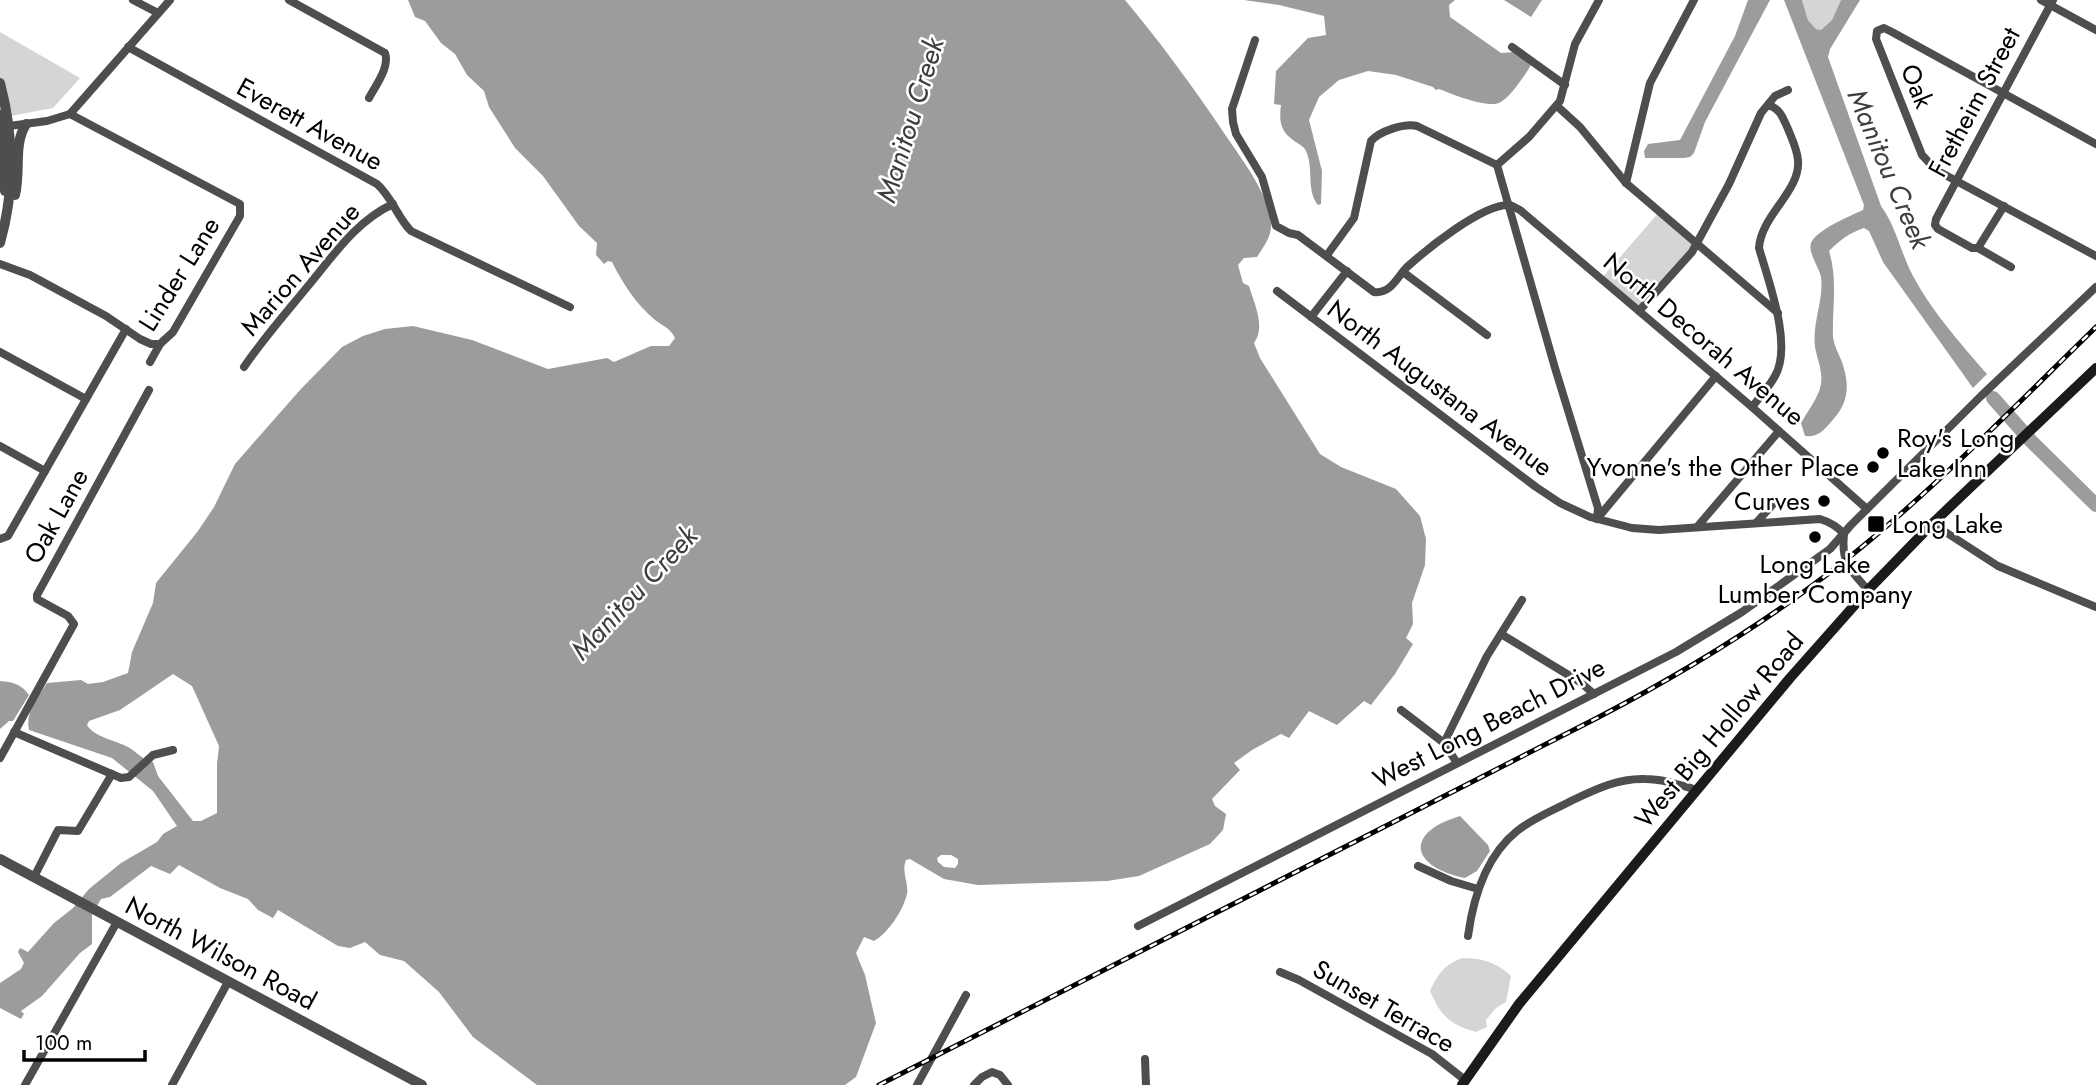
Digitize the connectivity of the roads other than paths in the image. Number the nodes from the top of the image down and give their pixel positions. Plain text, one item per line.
1 (133, 0) edge
2 (170, 0) edge
3 (289, 0) edge
4 (1599, 0) edge
5 (1693, 0) edge
6 (2040, 0) edge
7 (2051, 3) edge
8 (158, 13) junction
9 (2096, 30) edge
10 (1255, 40) dead end
11 (128, 47) junction
12 (1512, 47) dead end
13 (0, 83) edge
14 (1564, 85) junction
15 (1787, 90) dead end
16 (2003, 93) junction
17 (369, 98) dead end
18 (1768, 104) junction
19 (1557, 106) junction
20 (70, 114) junction
21 (0, 115) edge
22 (26, 124) junction
23 (9, 126) junction
24 (2096, 144) edge
25 (1497, 165) junction
26 (1956, 181) junction
27 (1626, 183) junction
28 (393, 204) junction
29 (1509, 205) junction
30 (2004, 206) junction
31 (5, 223) junction
32 (0, 243) edge
33 (1697, 243) junction
34 (1978, 248) junction
35 (1326, 255) junction
36 (2096, 256) edge
37 (0, 264) edge
38 (2011, 267) dead end
39 (1347, 271) junction
40 (1403, 272) junction
41 (2096, 287) edge
42 (1277, 291) dead end
43 (570, 307) dead end
44 (1639, 311) junction
45 (1778, 313) junction
46 (1311, 317) junction
47 (126, 329) junction
48 (1487, 335) dead end
49 (160, 344) junction
50 (0, 352) edge
51 (150, 362) dead end
52 (244, 368) dead end
53 (2093, 370) edge
54 (1716, 376) junction
55 (149, 390) dead end
56 (86, 399) junction
57 (1752, 407) junction
58 (1779, 430) junction
59 (0, 446) edge
60 (45, 471) junction
61 (1773, 503) dead end
62 (1867, 509) junction
63 (1597, 519) junction
64 (1757, 522) junction
65 (1933, 524) junction
66 (1697, 527) junction
67 (1844, 534) junction
68 (0, 539) edge
69 (1868, 590) junction
70 (1522, 600) dead end
71 (2096, 607) edge
72 (1501, 634) junction
73 (1594, 694) junction
74 (1401, 710) dead end
75 (15, 732) junction
76 (1444, 743) junction
77 (173, 750) dead end
78 (0, 758) edge
79 (1457, 764) junction
80 (112, 774) junction
81 (1697, 790) junction
82 (0, 859) edge
83 (1418, 866) dead end
84 (34, 877) junction
85 (1478, 889) junction
86 (113, 919) junction
87 (1138, 926) dead end
88 (1468, 936) dead end
89 (1280, 972) dead end
90 (229, 982) junction
91 (966, 995) dead end
92 (1144, 1059) dead end
93 (1464, 1083) edge
94 (25, 1085) edge
95 (172, 1085) edge
96 (422, 1085) edge
97 (917, 1085) edge
98 (974, 1085) edge
99 (1008, 1085) edge
100 (1146, 1085) edge

1 - 8 street
2 - 8 street
3 - 17 street
4 - 14 street
5 - 27 street
6 - 7 street
7 - 9 street
7 - 16 street, Fretheim Street
8 - 11 street
10 - 35 street
11 - 20 street
11 - 28 street, Everett Avenue
12 - 14 street
13 - 23 street
14 - 19 street
15 - 18 street
16 - 24 street
16 - 26 street, Fretheim Street
16 - 26 street, Oak
18 - 33 street
18 - 45 street
19 - 25 street
19 - 27 street
20 - 22 street
20 - 49 street, Linder Lane
21 - 31 street
22 - 23 street
22 - 31 street
23 - 31 street
25 - 29 street
25 - 35 street
26 - 30 street, Oak
26 - 34 street, Fretheim Street
27 - 33 street
28 - 43 street, Everett Avenue
28 - 52 street, Marion Avenue
29 - 40 street
29 - 44 street, North Decorah Avenue
29 - 63 street
30 - 34 street
30 - 36 street, Oak
31 - 32 street
33 - 44 street
33 - 45 street
34 - 38 street
35 - 39 street
37 - 47 street
39 - 40 street
39 - 46 street
40 - 48 street
41 - 62 street, West Long Beach Drive
42 - 46 street, North Augustana Avenue
44 - 54 street, North Decorah Avenue
45 - 57 street
46 - 63 street, North Augustana Avenue
47 - 49 street
47 - 56 street
49 - 51 street, Linder Lane
50 - 56 street
53 - 65 main road, West Big Hollow Road
54 - 57 street, North Decorah Avenue
54 - 63 street
55 - 75 street, Oak Lane
56 - 60 street
57 - 58 street, North Decorah Avenue
58 - 62 street, North Decorah Avenue
58 - 66 street
59 - 60 street
60 - 68 street
61 - 64 street
62 - 67 street, West Long Beach Drive
63 - 66 street, North Augustana Avenue
64 - 66 street, North Augustana Avenue
64 - 67 street, North Augustana Avenue
65 - 69 main road, West Big Hollow Road
65 - 71 street
67 - 69 street
67 - 73 street, West Long Beach Drive
69 - 81 main road, West Big Hollow Road
70 - 72 street
72 - 73 street
72 - 76 street
73 - 79 street, West Long Beach Drive
74 - 76 street
75 - 78 street, Oak Lane
75 - 80 street
76 - 79 street
77 - 80 street
79 - 87 street, West Long Beach Drive
80 - 84 street
81 - 85 street
81 - 93 main road, West Big Hollow Road
82 - 84 street, North Wilson Road
83 - 85 street
84 - 86 street, North Wilson Road
85 - 88 street
86 - 90 street, North Wilson Road
86 - 94 street
89 - 93 street, Sunset Terrace
90 - 95 street
90 - 96 street, North Wilson Road
91 - 97 street
92 - 100 street
98 - 99 street

